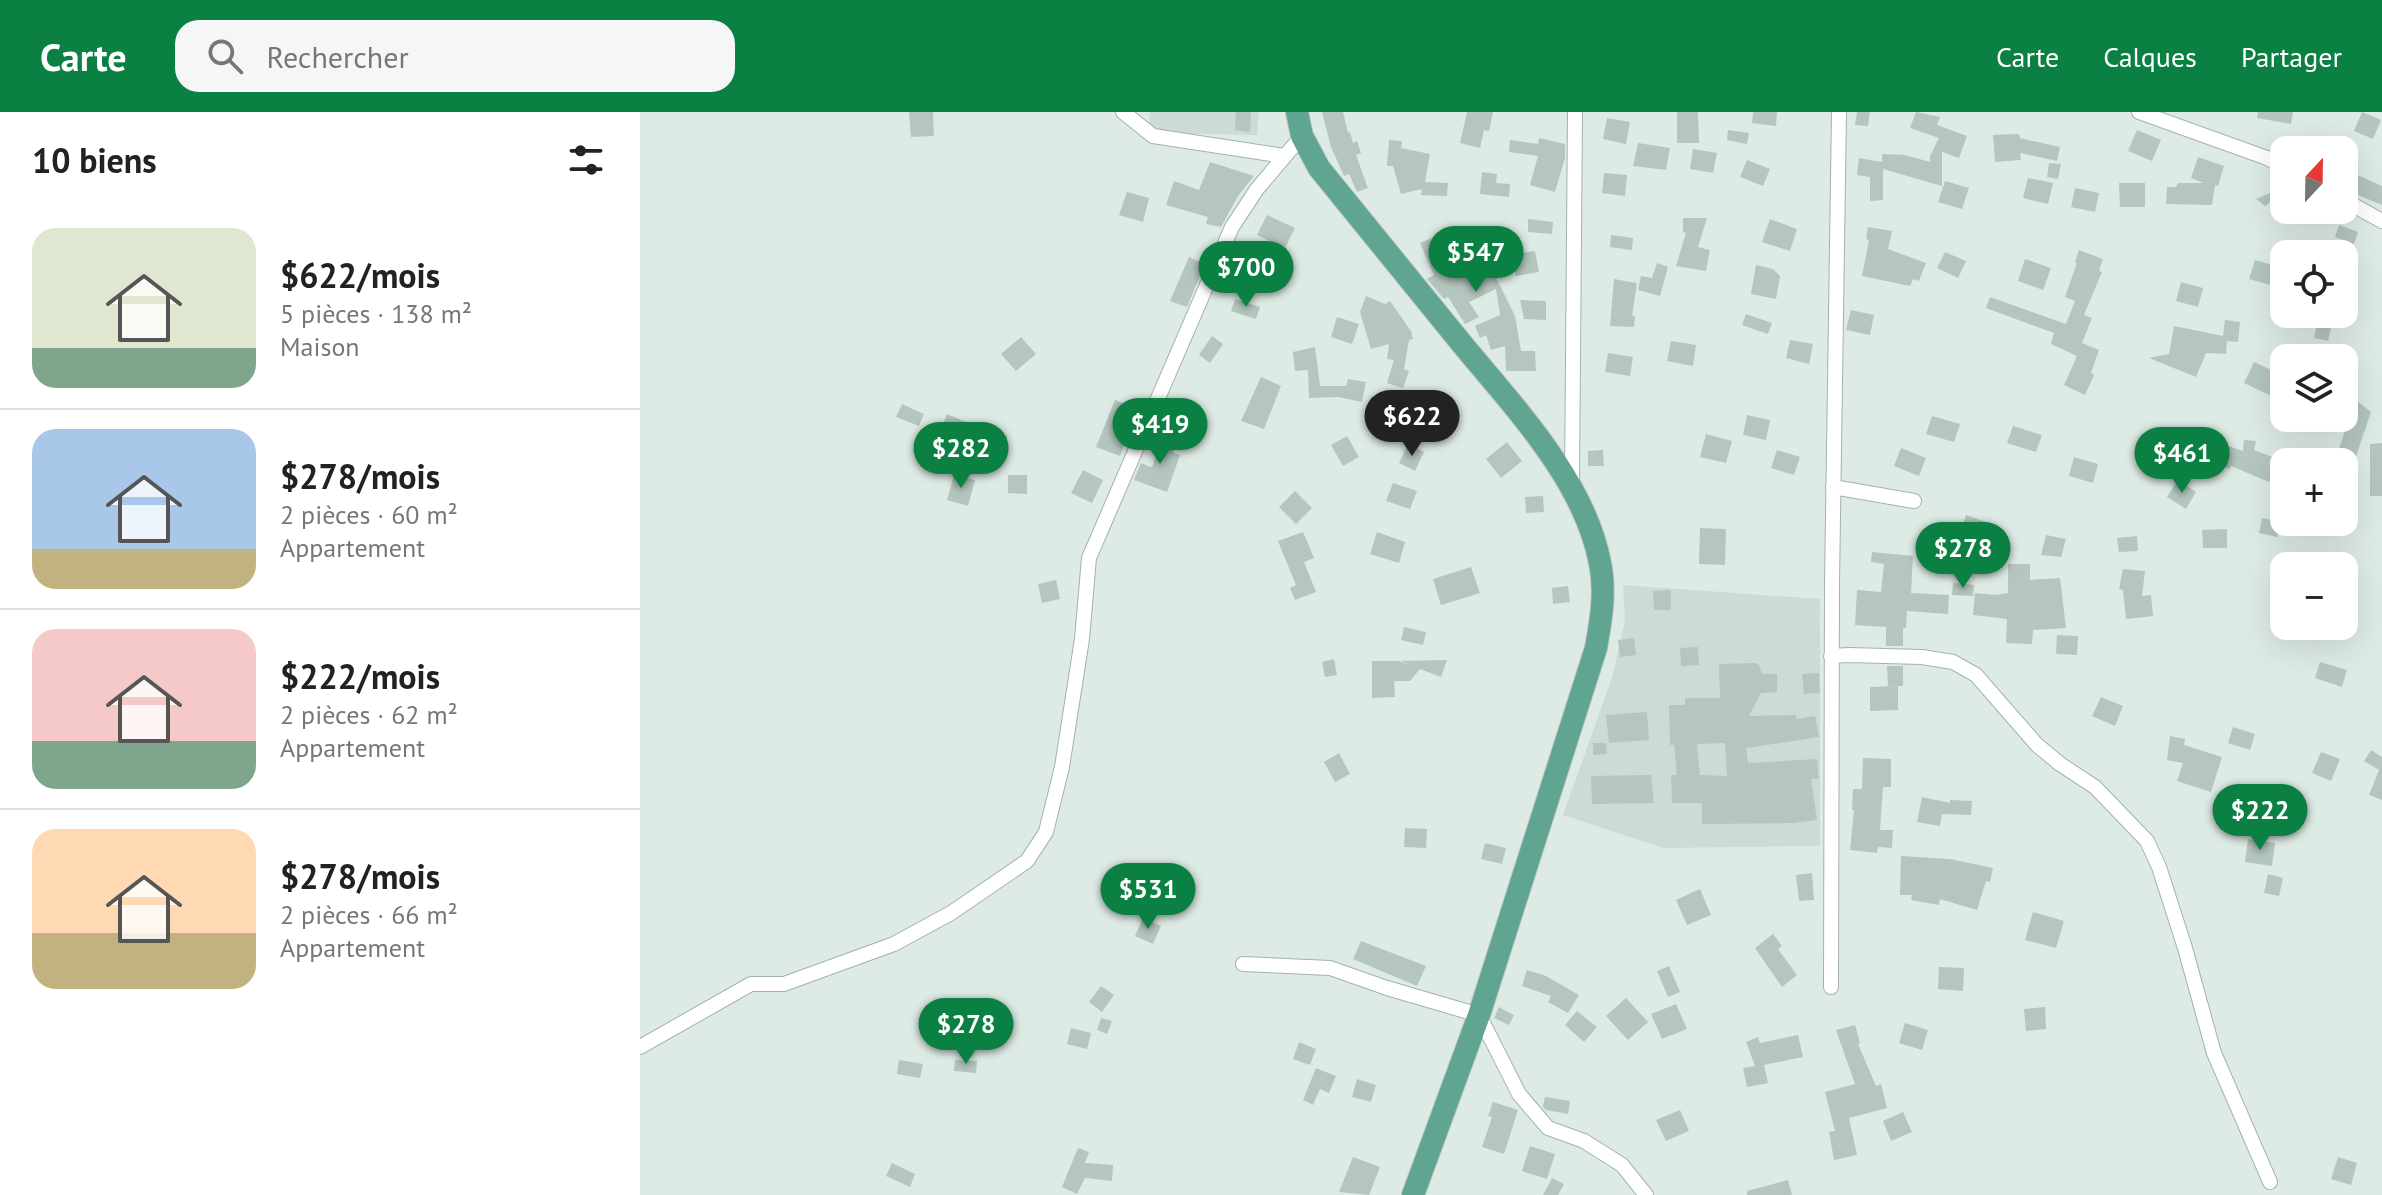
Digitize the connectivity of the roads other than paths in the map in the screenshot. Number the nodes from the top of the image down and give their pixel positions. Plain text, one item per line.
1 (1123, 112) edge
2 (1297, 112) edge
3 (1575, 112) edge
4 (1839, 112) edge
5 (2139, 112) edge
6 (1302, 136) junction
7 (1284, 156) junction
8 (2270, 160) edge
9 (2358, 208) edge
10 (2382, 221) edge
11 (1572, 486) junction
12 (1833, 487) junction
13 (1914, 501) dead end
14 (1831, 656) junction
15 (1243, 964) dead end
16 (1831, 987) dead end
17 (1479, 1015) junction
18 (640, 1047) edge
19 (2270, 1182) dead end
20 (1413, 1195) edge
21 (1646, 1195) edge

1 - 7 street
2 - 6 main road
3 - 11 street
4 - 12 street
5 - 8 street
6 - 7 street
6 - 11 main road
7 - 18 street
9 - 10 street
11 - 17 main road
12 - 13 street
12 - 14 street
14 - 16 street
14 - 19 street
15 - 17 street
17 - 20 main road
17 - 21 street

